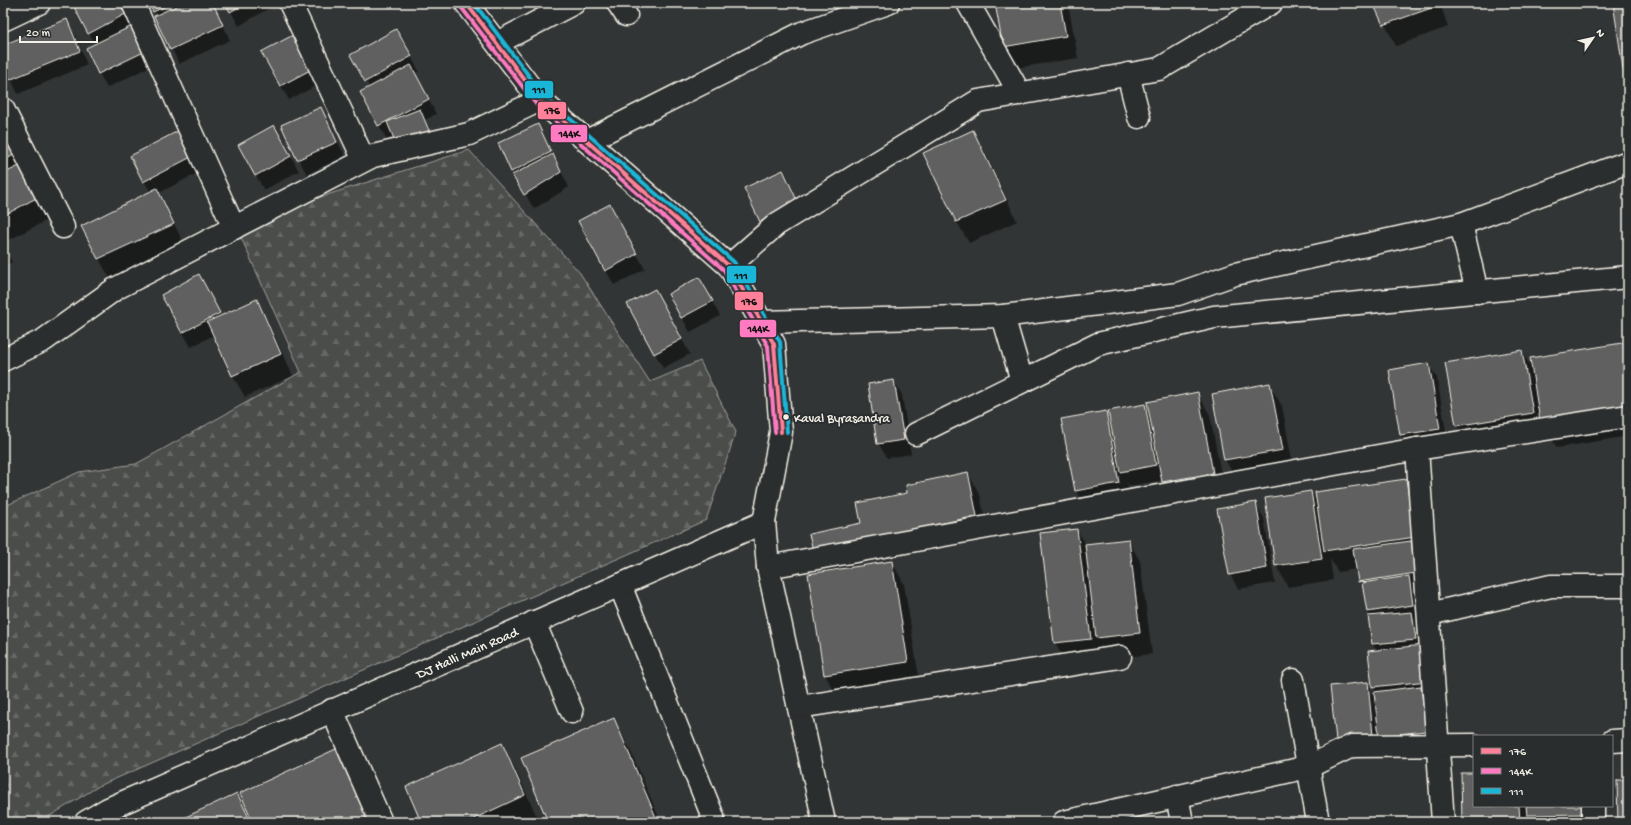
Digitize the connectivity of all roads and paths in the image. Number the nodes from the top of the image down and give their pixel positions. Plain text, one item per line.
1 (39, 3) edge
2 (133, 3) edge
3 (290, 3) edge
4 (466, 3) edge
5 (574, 3) edge
6 (888, 3) edge
7 (968, 3) edge
8 (1272, 3) edge
9 (3, 20) edge
10 (497, 43) junction
11 (1128, 74) junction
12 (1020, 94) junction
13 (540, 100) junction
14 (3, 109) edge
15 (1139, 117) dead end
16 (587, 141) junction
17 (364, 160) junction
18 (1628, 162) edge
19 (1461, 224) junction
20 (63, 227) dead end
21 (234, 228) junction
22 (729, 266) junction
23 (1628, 277) edge
24 (1477, 292) junction
25 (1003, 316) junction
26 (760, 322) junction
27 (3, 360) edge
28 (1022, 381) junction
29 (1628, 416) edge
30 (916, 434) dead end
31 (1417, 449) junction
32 (764, 522) junction
33 (768, 567) junction
34 (620, 585) junction
35 (1628, 586) edge
36 (1429, 614) junction
37 (534, 622) junction
38 (1120, 657) dead end
39 (1293, 680) dead end
40 (799, 707) junction
41 (332, 710) junction
42 (572, 712) dead end
43 (1628, 740) edge
44 (1613, 741) edge
45 (1473, 745) edge
46 (1439, 746) junction
47 (1308, 766) junction
48 (1177, 796) junction
49 (1593, 807) edge
50 (713, 817) dead end
51 (86, 822) edge
52 (381, 822) edge
53 (824, 822) edge
54 (1065, 822) edge
55 (1182, 822) edge
56 (1318, 822) edge
57 (1443, 822) edge
58 (1593, 822) edge

1 - 9 street
2 - 21 street
3 - 17 street
4 - 10 street
5 - 10 street
6 - 16 street
7 - 12 street
8 - 11 street
10 - 13 street
11 - 12 street
11 - 15 street
12 - 22 street
13 - 16 street
13 - 17 street
14 - 20 street
16 - 22 street
17 - 21 street
18 - 19 street
19 - 24 street
19 - 25 street
21 - 27 street
22 - 26 street
23 - 24 street
24 - 28 street
25 - 26 street
25 - 28 street
26 - 32 street
28 - 30 street
29 - 31 street
31 - 33 street
31 - 36 street
32 - 33 street
32 - 34 street, DJ Halli Main Road
33 - 40 street
34 - 37 street, DJ Halli Main Road
34 - 50 street
35 - 36 street
36 - 46 street
37 - 41 street, DJ Halli Main Road
37 - 42 street
38 - 40 street
39 - 47 street
40 - 53 street
41 - 51 street, DJ Halli Main Road
41 - 52 street
43 - 44 street
45 - 46 street
46 - 47 street
46 - 57 street
47 - 48 street
47 - 56 street
48 - 54 street
48 - 55 street
49 - 58 street

